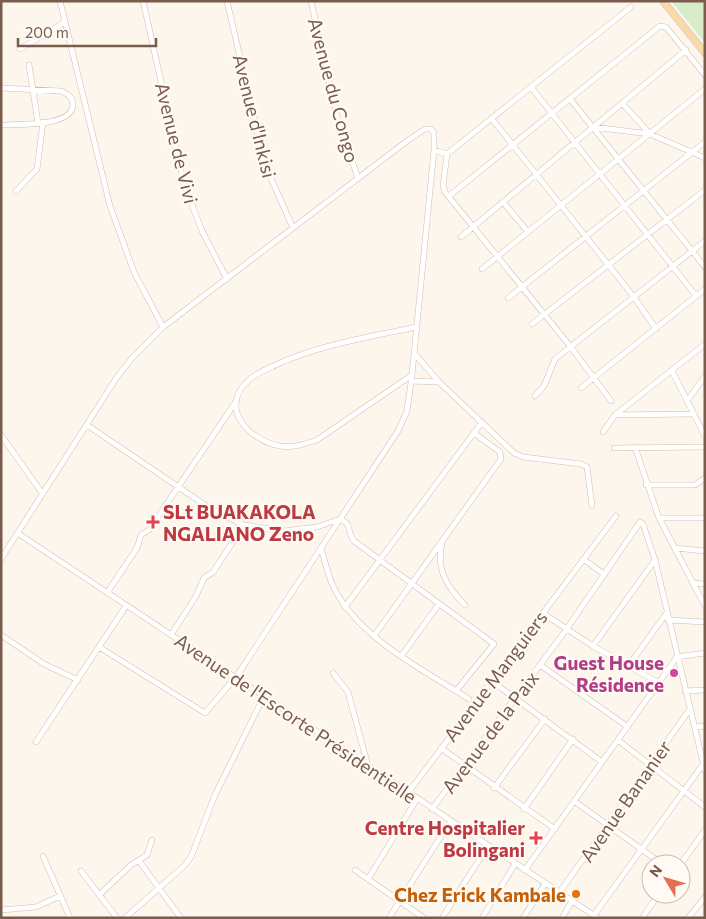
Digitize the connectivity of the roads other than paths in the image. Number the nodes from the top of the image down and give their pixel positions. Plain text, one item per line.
1 (60, 1) edge
2 (143, 1) edge
3 (227, 1) edge
4 (311, 1) edge
5 (663, 1) edge
6 (631, 6) dead end
7 (65, 22) junction
8 (20, 49) dead end
9 (686, 50) junction
10 (705, 53) edge
11 (29, 65) dead end
12 (705, 74) edge
13 (531, 87) junction
14 (1, 88) edge
15 (705, 88) edge
16 (34, 89) junction
17 (570, 99) junction
18 (622, 103) junction
19 (550, 114) junction
20 (492, 119) junction
21 (40, 123) junction
22 (1, 125) edge
23 (593, 127) junction
24 (650, 134) junction
25 (705, 142) edge
26 (574, 143) junction
27 (512, 145) junction
28 (434, 150) junction
29 (692, 152) junction
30 (447, 154) junction
31 (618, 158) junction
32 (705, 158) edge
33 (599, 174) junction
34 (535, 175) junction
35 (358, 178) junction
36 (644, 190) junction
37 (705, 190) edge
38 (16, 191) dead end
39 (449, 196) junction
40 (503, 202) junction
41 (623, 205) junction
42 (561, 206) junction
43 (668, 219) junction
44 (474, 226) junction
45 (293, 228) junction
46 (528, 232) junction
47 (648, 234) junction
48 (461, 237) dead end
49 (586, 237) junction
50 (705, 241) edge
51 (692, 251) junction
52 (497, 255) junction
53 (609, 266) junction
54 (673, 266) junction
55 (705, 267) edge
56 (482, 269) dead end
57 (227, 279) junction
58 (522, 286) junction
59 (705, 289) edge
60 (696, 296) junction
61 (634, 297) junction
62 (508, 298) dead end
63 (544, 316) junction
64 (532, 324) dead end
65 (163, 327) junction
66 (416, 327) junction
67 (656, 329) junction
68 (705, 344) edge
69 (570, 346) junction
70 (414, 352) junction
71 (672, 371) junction
72 (705, 376) edge
73 (411, 378) junction
74 (593, 378) junction
75 (439, 382) junction
76 (581, 388) dead end
77 (534, 396) dead end
78 (237, 400) junction
79 (611, 401) dead end
80 (686, 401) junction
81 (692, 414) junction
82 (615, 415) junction
83 (482, 422) junction
84 (705, 424) edge
85 (87, 425) junction
86 (701, 430) junction
87 (603, 432) dead end
88 (474, 433) junction
89 (1, 435) edge
90 (705, 436) edge
91 (705, 447) edge
92 (614, 448) dead end
93 (635, 448) junction
94 (705, 478) edge
95 (179, 485) junction
96 (646, 485) junction
97 (42, 493) junction
98 (592, 506) dead end
99 (616, 516) dead end
100 (659, 518) junction
101 (705, 518) edge
102 (340, 519) junction
103 (244, 524) junction
104 (19, 534) junction
105 (443, 539) junction
106 (321, 548) junction
107 (675, 548) junction
108 (705, 551) edge
109 (583, 558) junction
110 (1, 559) edge
111 (655, 560) junction
112 (381, 561) junction
113 (604, 574) junction
114 (411, 583) junction
115 (694, 583) junction
116 (705, 584) edge
117 (107, 593) junction
118 (439, 604) junction
119 (465, 605) dead end
120 (126, 606) junction
121 (705, 606) edge
122 (345, 607) junction
123 (544, 614) junction
124 (666, 614) junction
125 (668, 620) junction
126 (705, 622) edge
127 (566, 630) junction
128 (171, 635) junction
129 (1, 636) edge
130 (374, 636) junction
131 (593, 646) junction
132 (99, 647) junction
133 (705, 654) edge
134 (402, 655) junction
135 (677, 656) junction
136 (540, 665) junction
137 (629, 665) junction
138 (333, 673) dead end
139 (236, 677) junction
140 (78, 680) junction
141 (494, 682) junction
142 (659, 683) junction
143 (705, 690) edge
144 (456, 691) junction
145 (685, 691) junction
146 (264, 696) junction
147 (515, 697) junction
148 (469, 699) dead end
149 (690, 709) junction
150 (544, 719) junction
151 (705, 726) edge
152 (628, 727) junction
153 (695, 728) junction
154 (573, 739) junction
155 (619, 740) junction
156 (36, 742) dead end
157 (441, 748) junction
158 (602, 762) junction
159 (704, 763) edge
160 (651, 764) junction
161 (368, 766) junction
162 (465, 766) junction
163 (705, 771) edge
164 (494, 788) junction
165 (684, 791) junction
166 (408, 793) junction
167 (417, 799) junction
168 (574, 801) junction
169 (705, 807) edge
170 (432, 809) junction
171 (524, 809) junction
172 (450, 822) junction
173 (607, 826) junction
174 (555, 829) junction
175 (705, 830) edge
176 (152, 840) dead end
177 (488, 846) junction
178 (642, 849) junction
179 (649, 854) edge
180 (688, 854) edge
181 (43, 856) dead end
182 (139, 861) junction
183 (516, 864) junction
184 (81, 870) dead end
185 (355, 870) dead end
186 (525, 870) junction
187 (368, 879) junction
188 (545, 884) junction
189 (160, 888) junction
190 (560, 893) junction
191 (99, 895) junction
192 (60, 896) junction
193 (705, 897) edge
194 (400, 901) junction
195 (572, 901) junction
196 (652, 904) edge
197 (1, 910) edge
198 (596, 916) edge
199 (70, 918) edge
200 (117, 918) edge
201 (125, 918) edge
202 (181, 918) edge
203 (389, 918) edge
204 (424, 918) edge
205 (442, 918) edge
206 (482, 918) edge
207 (523, 918) edge
208 (562, 918) edge
209 (642, 918) edge
210 (688, 918) edge

1 - 7 street
2 - 57 street, Avenue de Vivi
3 - 45 street, Avenue d'Inkisi
4 - 35 street, Avenue du Congo
5 - 10 main road
6 - 13 street
7 - 8 street
7 - 65 street
9 - 12 street
9 - 17 street
9 - 18 street
11 - 16 street
13 - 19 street
13 - 20 street
14 - 16 street
15 - 24 street
16 - 21 street
16 - 21 street
17 - 19 street
17 - 23 street
18 - 23 street
18 - 24 street
19 - 26 street
19 - 27 street
20 - 27 street
20 - 30 street
21 - 22 street
21 - 38 street
23 - 24 street
23 - 26 street
23 - 31 street
24 - 29 street
24 - 31 street
25 - 29 street
26 - 33 street
26 - 34 street
27 - 34 street
27 - 39 street
28 - 30 street
28 - 35 street
28 - 66 street
29 - 32 street
29 - 36 street
30 - 39 street
31 - 33 street
31 - 36 street
33 - 41 street
33 - 42 street
34 - 40 street
34 - 42 street
35 - 45 street
36 - 41 street
36 - 43 street
37 - 43 street
39 - 44 street
40 - 44 street
40 - 46 street
41 - 47 street
41 - 49 street
42 - 46 street
42 - 49 street
43 - 47 street
43 - 51 street
44 - 48 street
44 - 52 street
45 - 57 street
46 - 52 street
47 - 53 street
47 - 54 street
49 - 53 street
49 - 58 street
50 - 51 street
51 - 54 street
51 - 55 street
52 - 56 street
52 - 58 street
53 - 61 street
53 - 63 street
54 - 60 street
54 - 61 street
57 - 65 street
58 - 62 street
58 - 63 street
59 - 60 street
60 - 67 street
61 - 67 street
61 - 69 street
63 - 64 street
63 - 69 street
65 - 85 street
66 - 70 street
66 - 78 street
67 - 74 street
68 - 71 street
69 - 74 street
69 - 77 street
70 - 73 street
70 - 75 street
71 - 80 street
71 - 82 street
72 - 80 street
73 - 75 street
73 - 78 street
73 - 102 street
74 - 76 street
74 - 79 street
75 - 83 street
78 - 95 street
80 - 81 street
81 - 82 street
81 - 86 street
82 - 87 street
83 - 88 street
83 - 98 street
84 - 86 street
85 - 95 street
85 - 97 street
86 - 90 street
88 - 105 street
88 - 112 street
89 - 97 street
91 - 93 street
92 - 93 street
93 - 96 street
94 - 96 street
95 - 103 street
95 - 117 street
96 - 100 street
97 - 104 street
99 - 109 street, Avenue Manguiers
100 - 101 street
100 - 107 street
102 - 103 street
102 - 106 street
102 - 112 street
103 - 128 street
104 - 110 street
104 - 117 street, Avenue de l'Escorte Présidentielle
105 - 114 street
105 - 119 street
106 - 122 street
106 - 139 street
107 - 108 street
107 - 115 street
109 - 113 street
109 - 123 street, Avenue Manguiers
111 - 113 street, Avenue de la Paix
111 - 124 street, Avenue de la Paix
111 - 131 street
112 - 114 street
112 - 122 street
113 - 127 street, Avenue de la Paix
114 - 118 street
114 - 130 street
115 - 116 street
115 - 121 street
117 - 120 street, Avenue de l'Escorte Présidentielle
118 - 134 street
118 - 144 street
120 - 128 street, Avenue de l'Escorte Présidentielle
120 - 132 street
122 - 130 street
123 - 127 street
123 - 141 street, Avenue Manguiers
124 - 125 street, Avenue de la Paix
124 - 137 street
125 - 126 street
125 - 135 street, Avenue de la Paix
127 - 131 street
127 - 136 street, Avenue de la Paix
128 - 139 street, Avenue de l'Escorte Présidentielle
129 - 140 street
130 - 134 street
131 - 137 street
132 - 139 street
132 - 140 street
133 - 135 street
134 - 144 street
135 - 142 street
135 - 145 street, Avenue de la Paix
136 - 147 street, Avenue de la Paix
136 - 152 street
137 - 142 street
138 - 161 street
139 - 146 street, Avenue de l'Escorte Présidentielle
140 - 156 street
141 - 147 street
141 - 157 street, Avenue Manguiers
142 - 152 street
143 - 145 street
144 - 148 street
145 - 149 street, Avenue de la Paix
146 - 161 street, Avenue de l'Escorte Présidentielle
146 - 189 street
147 - 150 street
147 - 162 street, Avenue de la Paix
149 - 153 street, Avenue de la Paix
149 - 160 street, Avenue Bananier
150 - 154 street
150 - 164 street
151 - 153 street
152 - 155 street
153 - 159 street, Avenue de la Paix
154 - 158 street
154 - 171 street
155 - 158 street
155 - 160 street
157 - 162 street
157 - 166 street, Avenue Manguiers
158 - 168 street
159 - 163 street, Avenue de la Paix
159 - 165 street
160 - 165 street
160 - 173 street, Avenue Bananier
161 - 166 street, Avenue de l'Escorte Présidentielle
162 - 164 street
162 - 170 street, Avenue de la Paix
164 - 171 street
165 - 169 street
165 - 178 street
166 - 167 street, Avenue de l'Escorte Présidentielle
167 - 170 street, Avenue de l'Escorte Présidentielle
167 - 187 street
168 - 173 street
168 - 174 street
170 - 172 street, Avenue de l'Escorte Présidentielle
171 - 174 street
172 - 177 street, Avenue de l'Escorte Présidentielle
172 - 194 street
173 - 178 street
173 - 190 street, Avenue Bananier
174 - 186 street
175 - 180 street
176 - 182 street
177 - 183 street, Avenue de l'Escorte Présidentielle
177 - 205 street
178 - 179 street
178 - 198 street
181 - 192 street
182 - 189 street
182 - 191 street
183 - 186 street, Avenue de l'Escorte Présidentielle
183 - 206 street
184 - 191 street
185 - 187 street
186 - 188 street, Avenue de l'Escorte Présidentielle
187 - 194 street
188 - 190 street, Avenue de l'Escorte Présidentielle
188 - 207 street
189 - 201 street
189 - 202 street
190 - 195 street, Avenue de l'Escorte Présidentielle
191 - 200 street
192 - 197 street
192 - 199 street
193 - 210 street
194 - 203 street
194 - 204 street
195 - 198 street, Avenue de l'Escorte Présidentielle
195 - 208 street
196 - 209 street

